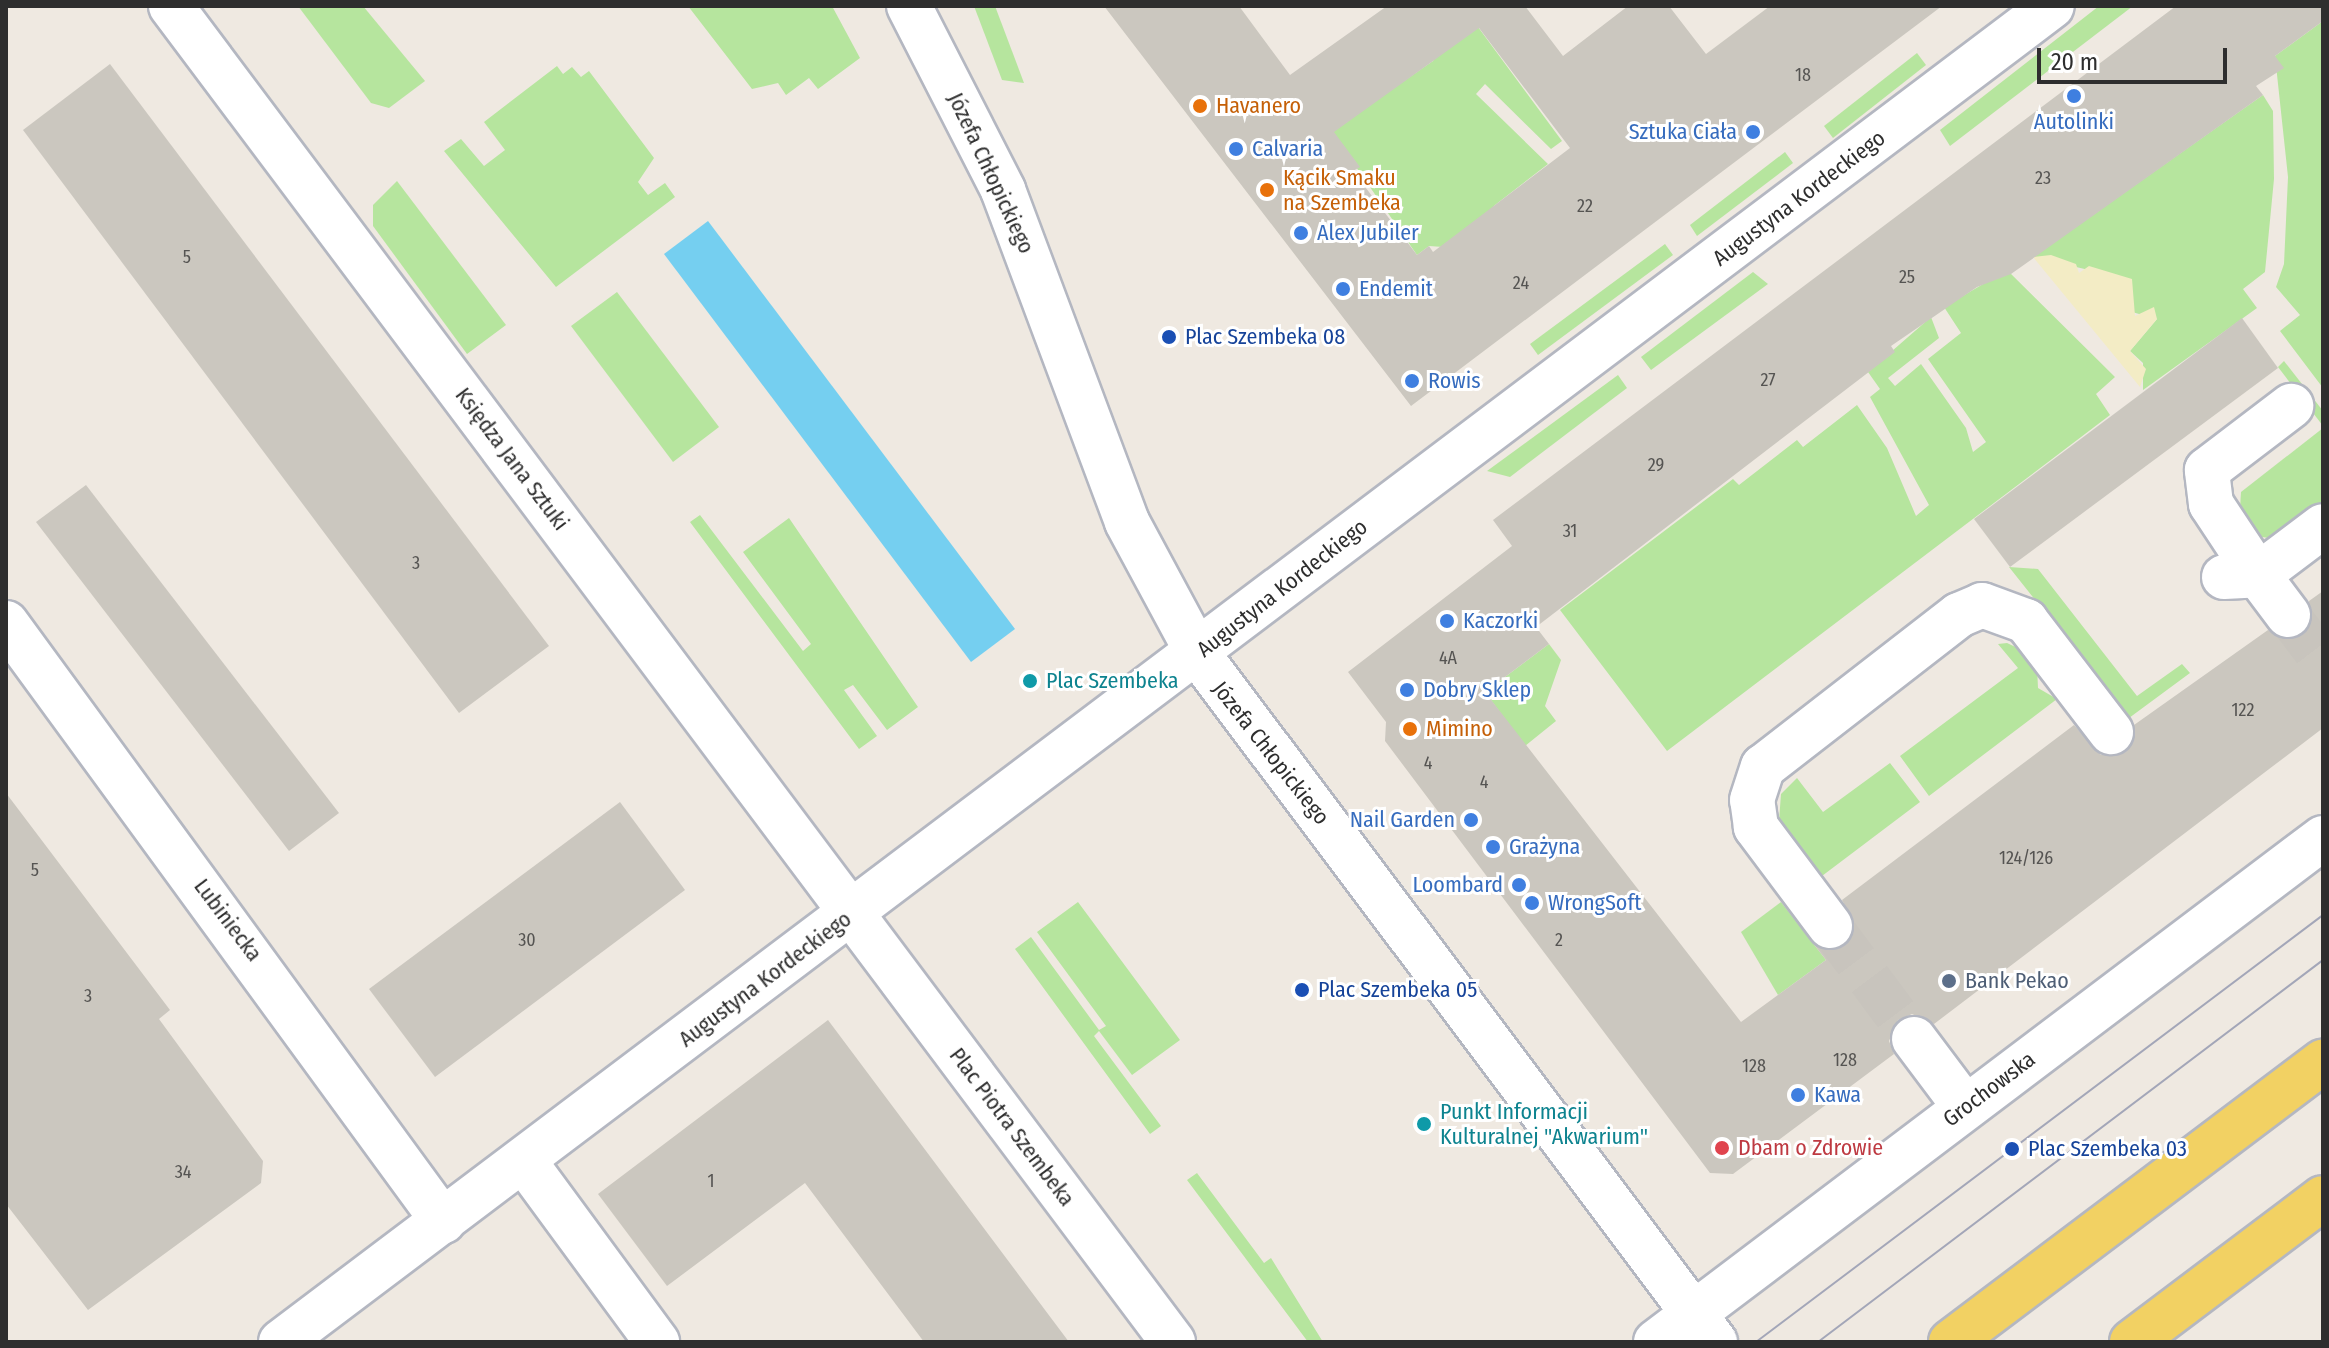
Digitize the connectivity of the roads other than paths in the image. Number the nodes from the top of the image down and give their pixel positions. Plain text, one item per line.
1 (171, 6) edge
2 (909, 6) edge
3 (2052, 6) edge
4 (2291, 406) dead end
5 (2323, 526) edge
6 (2241, 576) junction
7 (2288, 615) tunnel mouth
8 (6, 623) edge
9 (1198, 654) junction
10 (2111, 732) dead end
11 (2323, 838) edge
12 (851, 913) junction
13 (1830, 926) tunnel mouth
14 (1914, 1039) tunnel mouth
15 (2323, 1062) edge
16 (1965, 1107) junction
17 (524, 1161) junction
18 (2323, 1198) edge
19 (443, 1221) junction
20 (1705, 1327) edge
21 (281, 1342) edge
22 (657, 1342) edge
23 (1173, 1342) edge
24 (1656, 1342) edge
25 (1951, 1342) edge
26 (2132, 1342) edge

1 - 12 street, Księdza Jana Sztuki
2 - 9 street, Józefa Chłopickiego
3 - 9 street, Augustyna Kordeckiego
4 - 6 street
5 - 6 street
6 - 7 street
8 - 19 street, Lubiniecka
9 - 12 street, Augustyna Kordeckiego
9 - 20 street, Józefa Chłopickiego
10 - 13 street
11 - 16 street, Grochowska
12 - 17 street, Augustyna Kordeckiego
12 - 23 street, Plac Piotra Szembeka
14 - 16 street
15 - 25 main road
16 - 20 street, Grochowska
17 - 19 street, Augustyna Kordeckiego
17 - 22 street
18 - 26 main road
19 - 21 street, Augustyna Kordeckiego
20 - 24 street, Grochowska

